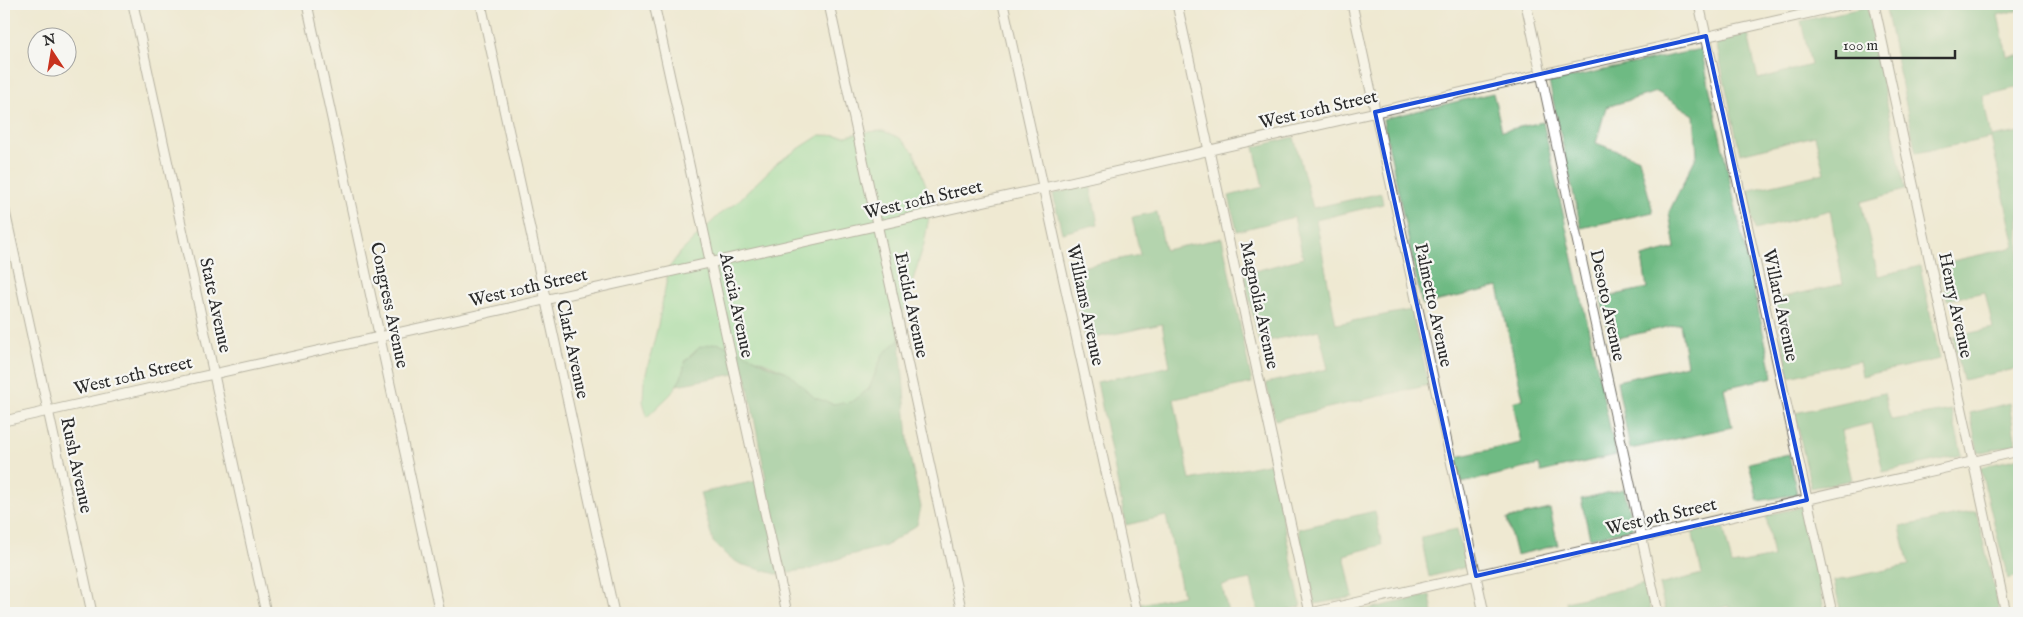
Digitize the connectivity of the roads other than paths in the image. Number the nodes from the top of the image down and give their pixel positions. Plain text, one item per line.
1 (133, 4) edge
2 (307, 4) edge
3 (481, 4) edge
4 (654, 4) edge
5 (830, 4) edge
6 (1003, 4) edge
7 (1177, 4) edge
8 (1352, 4) edge
9 (1526, 4) edge
10 (1699, 4) edge
11 (1849, 4) edge
12 (1874, 4) edge
13 (1706, 36) junction
14 (1541, 74) junction
15 (1375, 112) junction
16 (1209, 150) junction
17 (1044, 188) junction
18 (4, 207) edge
19 (878, 226) junction
20 (711, 263) junction
21 (545, 299) junction
22 (380, 337) junction
23 (214, 374) junction
24 (48, 411) junction
25 (4, 421) edge
26 (2019, 451) edge
27 (1973, 461) junction
28 (1807, 500) junction
29 (1642, 538) junction
30 (1476, 576) junction
31 (92, 613) edge
32 (266, 613) edge
33 (440, 613) edge
34 (614, 613) edge
35 (787, 613) edge
36 (962, 613) edge
37 (1137, 613) edge
38 (1310, 613) edge
39 (1484, 613) edge
40 (1658, 613) edge
41 (1832, 613) edge
42 (2006, 613) edge

1 - 23 street, State Avenue
2 - 22 street, Congress Avenue
3 - 21 street, Clark Avenue
4 - 20 street, Acacia Avenue
5 - 19 street, Euclid Avenue
6 - 17 street, Williams Avenue
7 - 16 street, Magnolia Avenue
8 - 15 street, Palmetto Avenue
9 - 14 street, Desoto Avenue
10 - 13 street, Willard Avenue
11 - 13 street, West 10th Street
12 - 27 street, Henry Avenue
13 - 14 street, West 10th Street
13 - 28 street, Willard Avenue
14 - 15 street, West 10th Street
14 - 29 street, Desoto Avenue
15 - 16 street, West 10th Street
15 - 30 street, Palmetto Avenue
16 - 17 street, West 10th Street
16 - 38 street, Magnolia Avenue
17 - 19 street, West 10th Street
17 - 37 street, Williams Avenue
18 - 24 street, Rush Avenue
19 - 20 street, West 10th Street
19 - 36 street, Euclid Avenue
20 - 21 street, West 10th Street
20 - 35 street, Acacia Avenue
21 - 22 street, West 10th Street
21 - 34 street, Clark Avenue
22 - 23 street, West 10th Street
22 - 33 street, Congress Avenue
23 - 24 street, West 10th Street
23 - 32 street, State Avenue
24 - 25 street, West 10th Street
24 - 31 street, Rush Avenue
26 - 27 street, West 9th Street
27 - 28 street, West 9th Street
27 - 42 street, Henry Avenue
28 - 29 street, West 9th Street
28 - 41 street, Willard Avenue
29 - 30 street, West 9th Street
29 - 40 street, Desoto Avenue
30 - 38 street, West 9th Street
30 - 39 street, Palmetto Avenue

